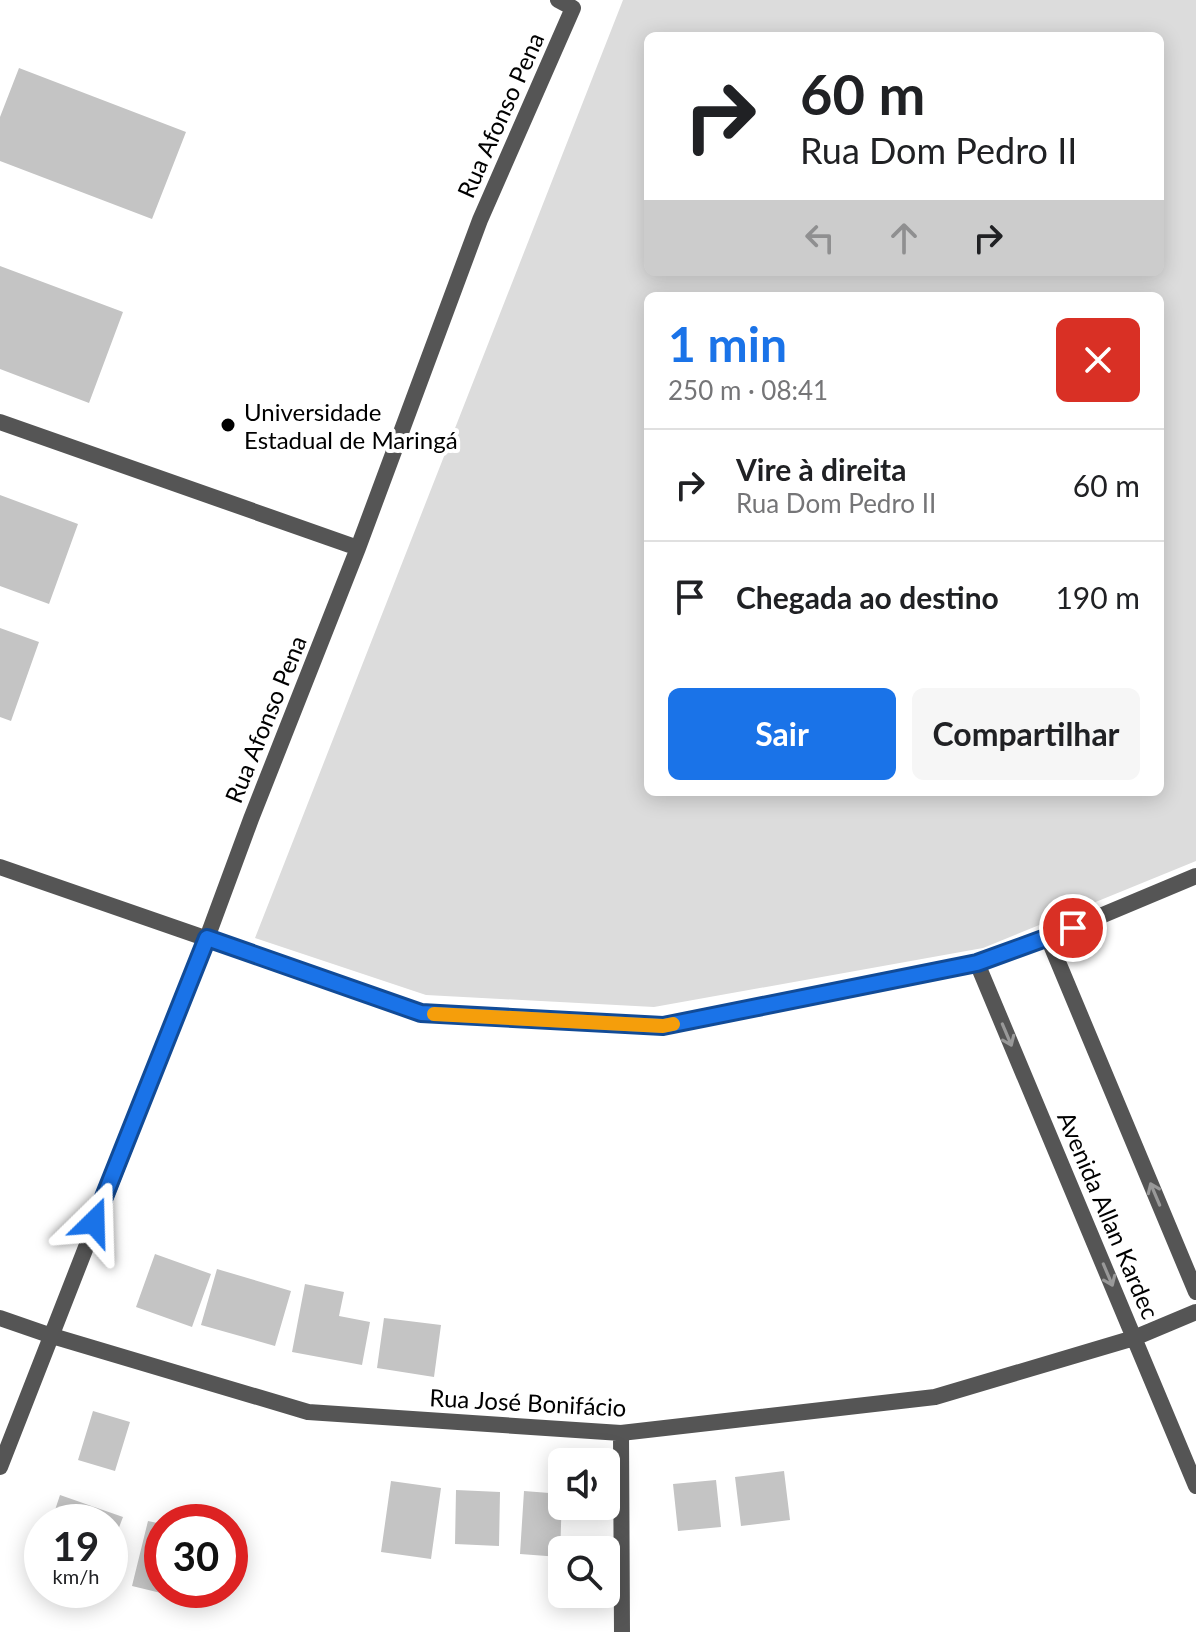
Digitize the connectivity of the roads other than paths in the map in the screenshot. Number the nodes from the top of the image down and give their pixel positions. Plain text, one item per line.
1 (570, 3) edge
2 (0, 422) edge
3 (358, 548) junction
4 (0, 867) edge
5 (1196, 876) edge
6 (207, 938) junction
7 (1048, 938) junction
8 (977, 963) junction
9 (1196, 1292) edge
10 (1196, 1312) edge
11 (0, 1318) edge
12 (49, 1335) junction
13 (1134, 1338) junction
14 (621, 1433) junction
15 (0, 1467) edge
16 (1196, 1486) edge
17 (622, 1632) edge

1 - 3 street, Rua Afonso Pena
2 - 3 street
3 - 6 street, Rua Afonso Pena
4 - 6 street
5 - 7 street
6 - 8 street
6 - 12 street, Rua Afonso Pena
7 - 8 street
9 -> 7 street, Avenida Allan Kardec
8 -> 13 street, Avenida Allan Kardec
10 - 13 street, Rua José Bonifácio
11 - 12 street, Rua José Bonifácio
12 - 14 street, Rua José Bonifácio
12 - 15 street, Rua Afonso Pena
13 - 14 street, Rua José Bonifácio
13 - 16 street, Avenida Allan Kardec
14 - 17 street

